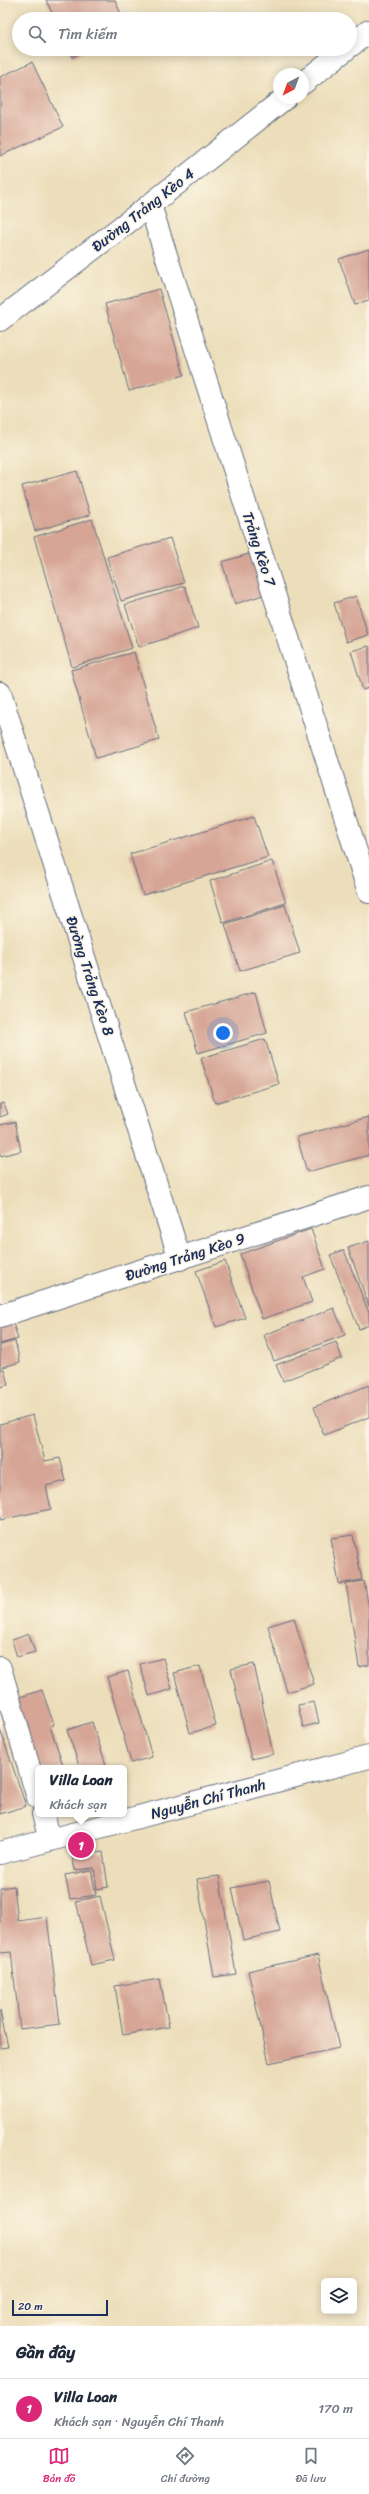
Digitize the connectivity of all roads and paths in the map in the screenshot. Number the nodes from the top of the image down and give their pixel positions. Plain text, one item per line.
1 (369, 31) edge
2 (357, 40) edge
3 (337, 56) edge
4 (309, 78) edge
5 (277, 104) edge
6 (150, 205) junction
7 (0, 320) edge
8 (0, 693) edge
9 (369, 892) edge
10 (369, 1197) edge
11 (180, 1259) junction
12 (0, 1316) edge
13 (0, 1668) edge
14 (369, 1757) edge
15 (35, 1788) edge
16 (44, 1817) edge
17 (50, 1840) junction
18 (0, 1853) edge

1 - 2 street
3 - 4 street
5 - 6 street, Đường Trảng Kèo 4
6 - 7 street, Đường Trảng Kèo 4
6 - 9 street, Trảng Kèo 7
8 - 11 street, Đường Trảng Kèo 8
10 - 11 street, Đường Trảng Kèo 9
11 - 12 street, Đường Trảng Kèo 9
13 - 15 street
14 - 17 street, Nguyễn Chí Thanh
16 - 17 street
17 - 18 street, Nguyễn Chí Thanh

